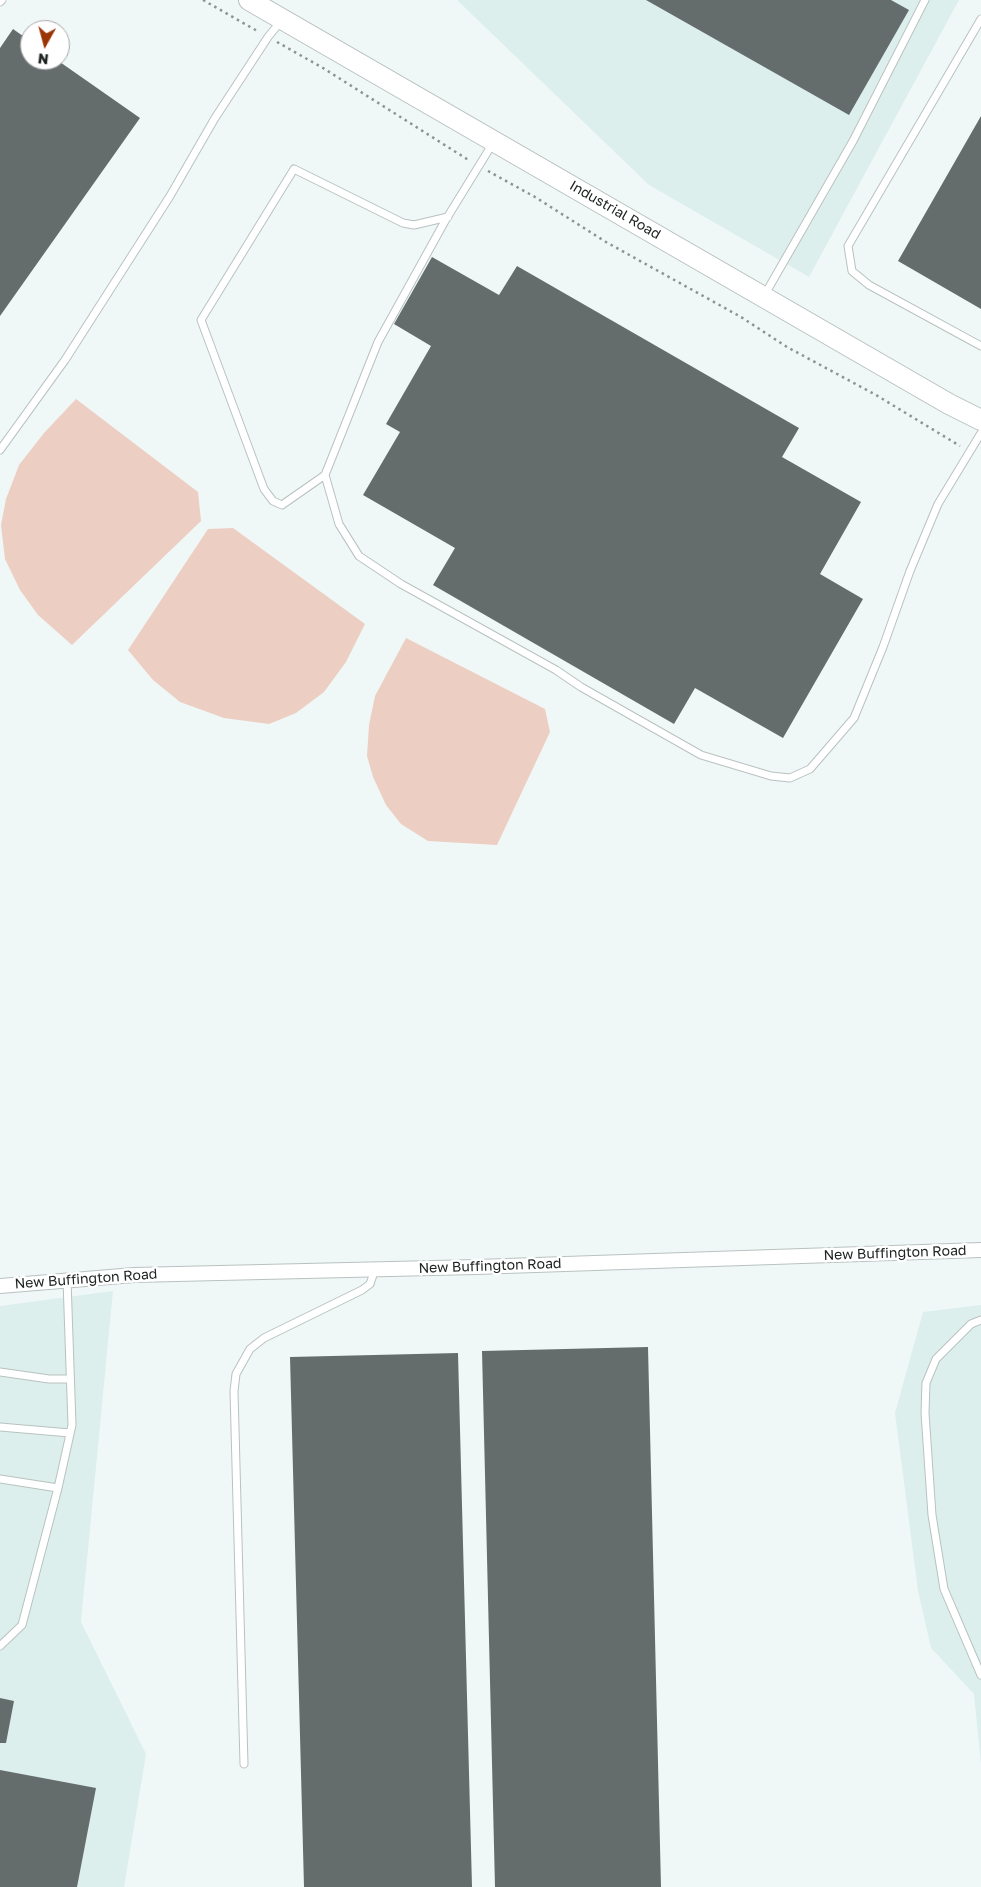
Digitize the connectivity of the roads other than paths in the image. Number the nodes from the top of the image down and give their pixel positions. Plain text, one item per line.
1 (249, 0) edge
2 (925, 0) edge
3 (282, 19) junction
4 (981, 19) edge
5 (494, 141) junction
6 (448, 217) junction
7 (764, 296) junction
8 (981, 346) edge
9 (981, 420) edge
10 (981, 434) edge
11 (0, 450) edge
12 (325, 475) junction
13 (981, 1250) edge
14 (376, 1269) junction
15 (67, 1280) junction
16 (0, 1286) edge
17 (981, 1320) edge
18 (0, 1372) edge
19 (70, 1379) junction
20 (0, 1427) edge
21 (70, 1433) junction
22 (0, 1478) edge
23 (58, 1488) junction
24 (0, 1646) edge
25 (981, 1675) edge
26 (244, 1764) dead end

1 - 3 main road, Industrial Road
2 - 7 lane
3 - 5 main road, Industrial Road
3 - 11 lane
4 - 8 lane
5 - 6 lane
5 - 7 main road, Industrial Road
6 - 12 lane
6 - 12 lane
7 - 9 main road, Industrial Road
10 - 12 lane
13 - 14 street, New Buffington Road
14 - 15 street, New Buffington Road
14 - 26 lane
15 - 16 street, New Buffington Road
15 - 19 lane
17 - 25 lane
18 - 19 lane
19 - 21 lane
20 - 21 lane
21 - 23 lane
22 - 23 lane
23 - 24 lane

